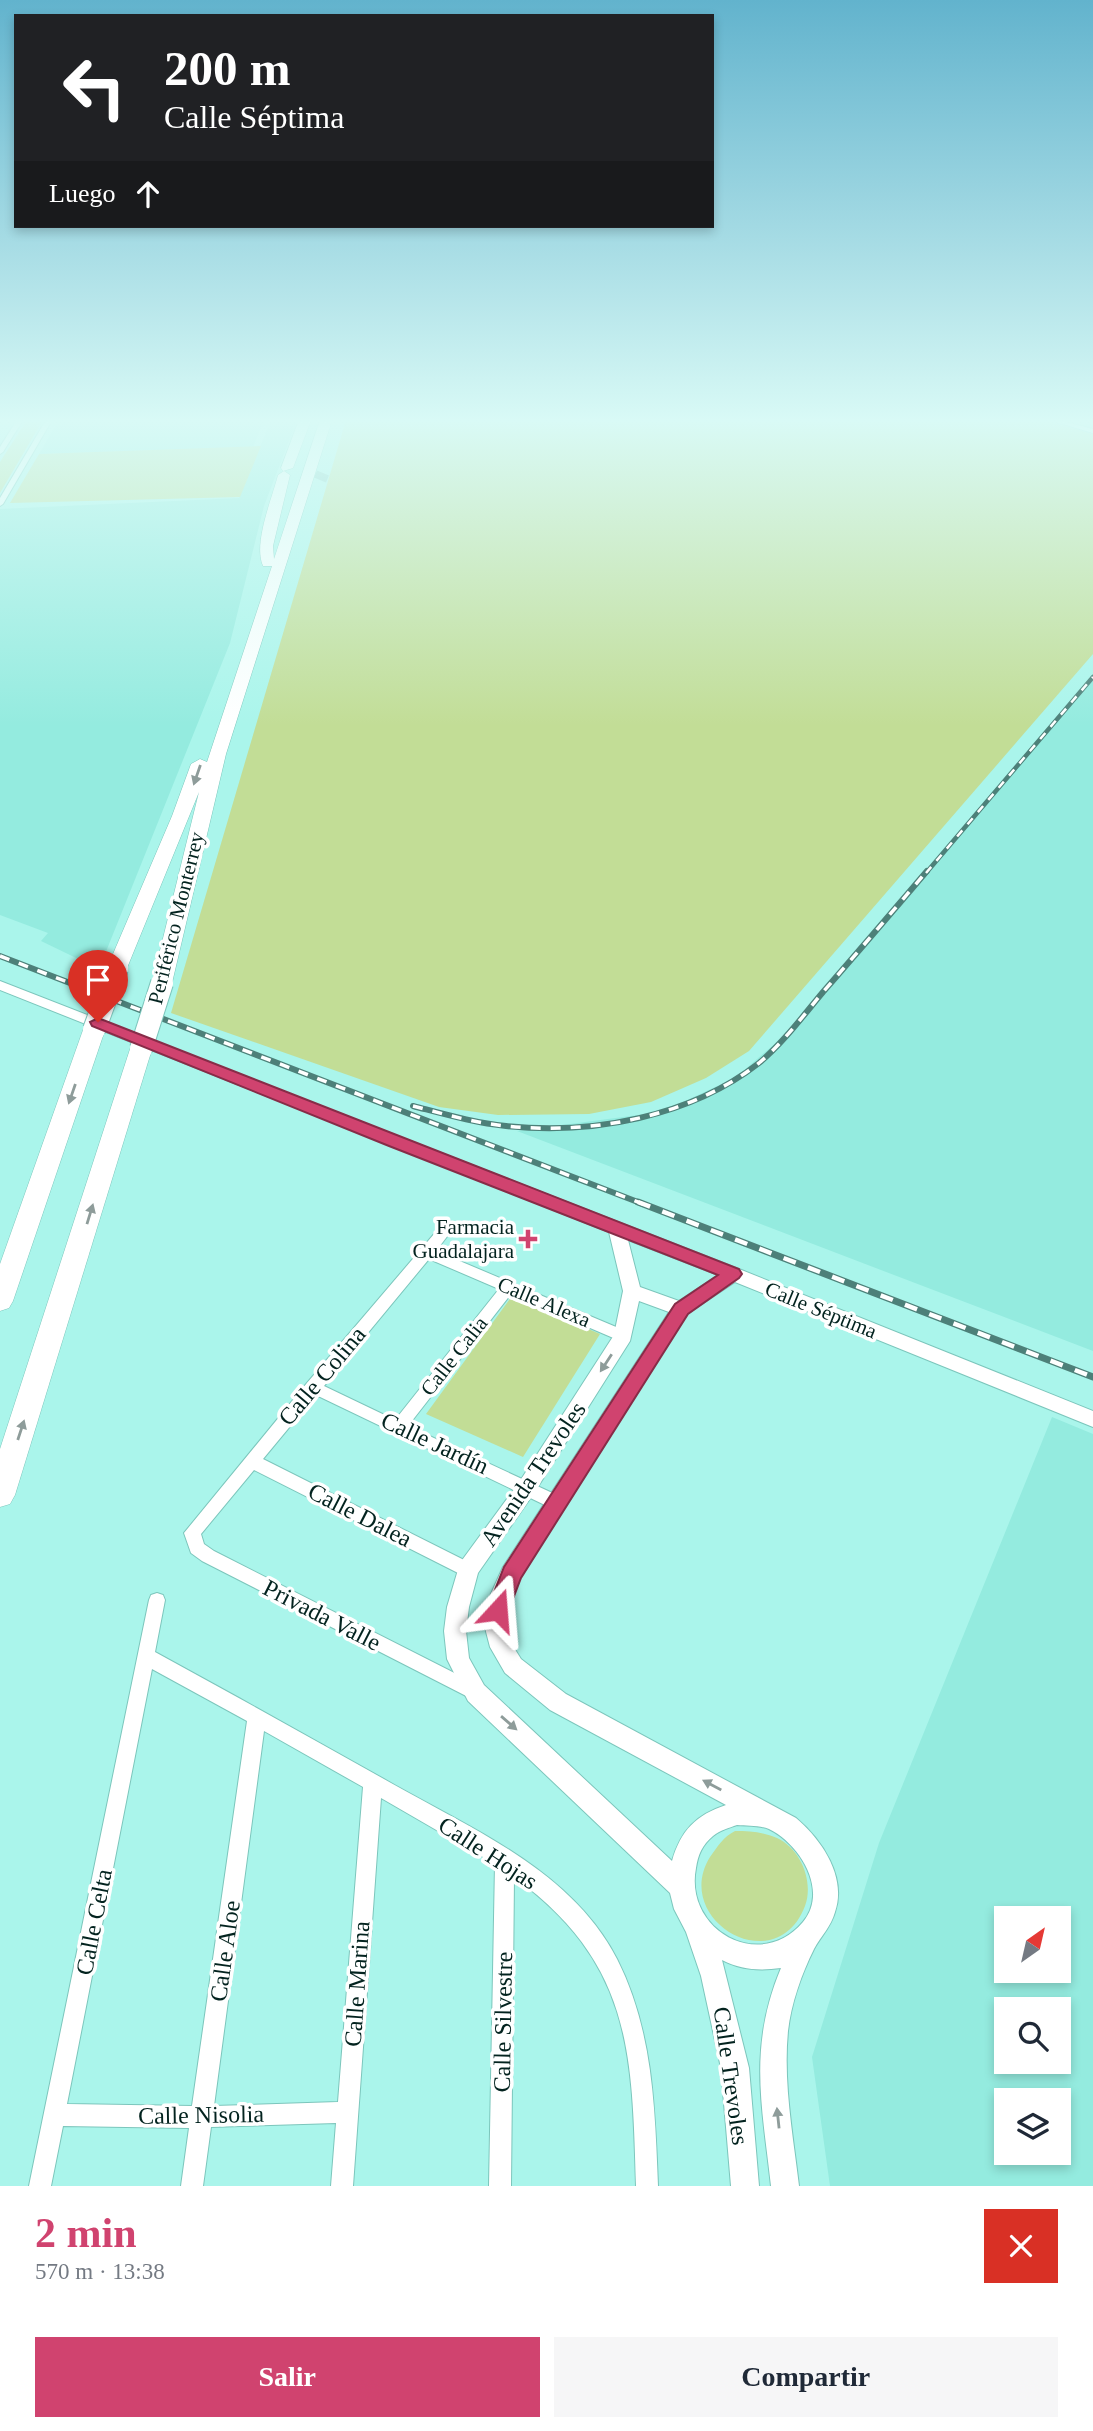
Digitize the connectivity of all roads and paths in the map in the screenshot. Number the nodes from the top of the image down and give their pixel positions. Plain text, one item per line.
1 (272, 522) edge
2 (286, 522) edge
3 (288, 522) edge
4 (303, 522) edge
5 (273, 564) junction
6 (0, 985) edge
7 (150, 1047) junction
8 (617, 1229) junction
9 (445, 1230) dead end
10 (426, 1252) junction
11 (733, 1274) junction
12 (509, 1286) junction
13 (632, 1291) junction
14 (0, 1301) edge
15 (681, 1309) junction
16 (623, 1336) junction
17 (313, 1387) junction
18 (1093, 1419) edge
19 (400, 1426) junction
20 (252, 1461) junction
21 (527, 1487) junction
22 (0, 1495) edge
23 (555, 1502) junction
24 (199, 1521) joint
25 (468, 1570) junction
26 (157, 1600) dead end
27 (147, 1657) junction
28 (476, 1693) junction
29 (257, 1717) junction
30 (373, 1783) junction
31 (772, 1817) junction
32 (505, 1859) junction
33 (681, 1886) junction
34 (697, 1928) junction
35 (804, 1943) junction
36 (347, 2112) junction
37 (54, 2115) junction
38 (202, 2117) junction
39 (40, 2186) edge
40 (192, 2186) edge
41 (342, 2186) edge
42 (500, 2186) edge
43 (647, 2186) edge
44 (745, 2186) edge
45 (785, 2186) edge

1 - 5 highway
2 - 5 highway, Periférico Monterrey
3 - 5 highway, Periférico Monterrey
4 - 5 highway
5 - 7 highway, Periférico Monterrey, bridge
5 -> 14 highway, Periférico Monterrey, bridge
6 - 7 street, Calle Séptima
7 - 8 street, Calle Séptima
22 -> 7 highway, Periférico Monterrey
8 - 11 street, Calle Séptima
8 - 13 street, Avenida Trevoles
9 - 10 street, Calle Colina
10 - 12 street, Calle Alexa
10 - 17 street, Calle Colina
11 - 15 street, Avenida Trevoles
11 - 18 street, Calle Séptima
12 - 16 street, Calle Alexa
12 - 19 street, Calle Calia
13 - 15 street
13 - 16 street, Avenida Trevoles
15 - 23 street, Avenida Trevoles
16 -> 21 street, Avenida Trevoles
17 - 19 street, Calle Jardín
17 - 20 street, Calle Colina
19 - 21 street, Calle Jardín
20 - 24 street, Calle Colina
20 - 25 street, Calle Dalea
21 - 23 street, Calle Jardín
21 - 25 street, Avenida Trevoles
31 -> 23 street, Avenida Trevoles
24 - 28 street, Privada Valle
25 - 28 street, Avenida Trevoles
26 - 27 street, Calle Celta
27 - 29 street, Calle Hojas
27 - 37 street, Calle Celta
28 -> 33 street, Avenida Trevoles
29 - 30 street, Calle Hojas
29 - 38 street, Calle Aloe
30 - 32 street, Calle Hojas
30 - 36 street, Calle Marina
31 - 33 street
31 - 35 street
32 - 42 street, Calle Silvestre
32 - 43 street, Calle Hojas
33 - 34 street
34 - 35 street
34 - 44 street, Calle Trevoles
45 -> 35 street, Calle Trevoles
36 - 38 street, Calle Nisolia
36 - 41 street, Calle Marina
37 - 38 street, Calle Nisolia
37 - 39 street, Calle Celta
38 - 40 street, Calle Aloe

